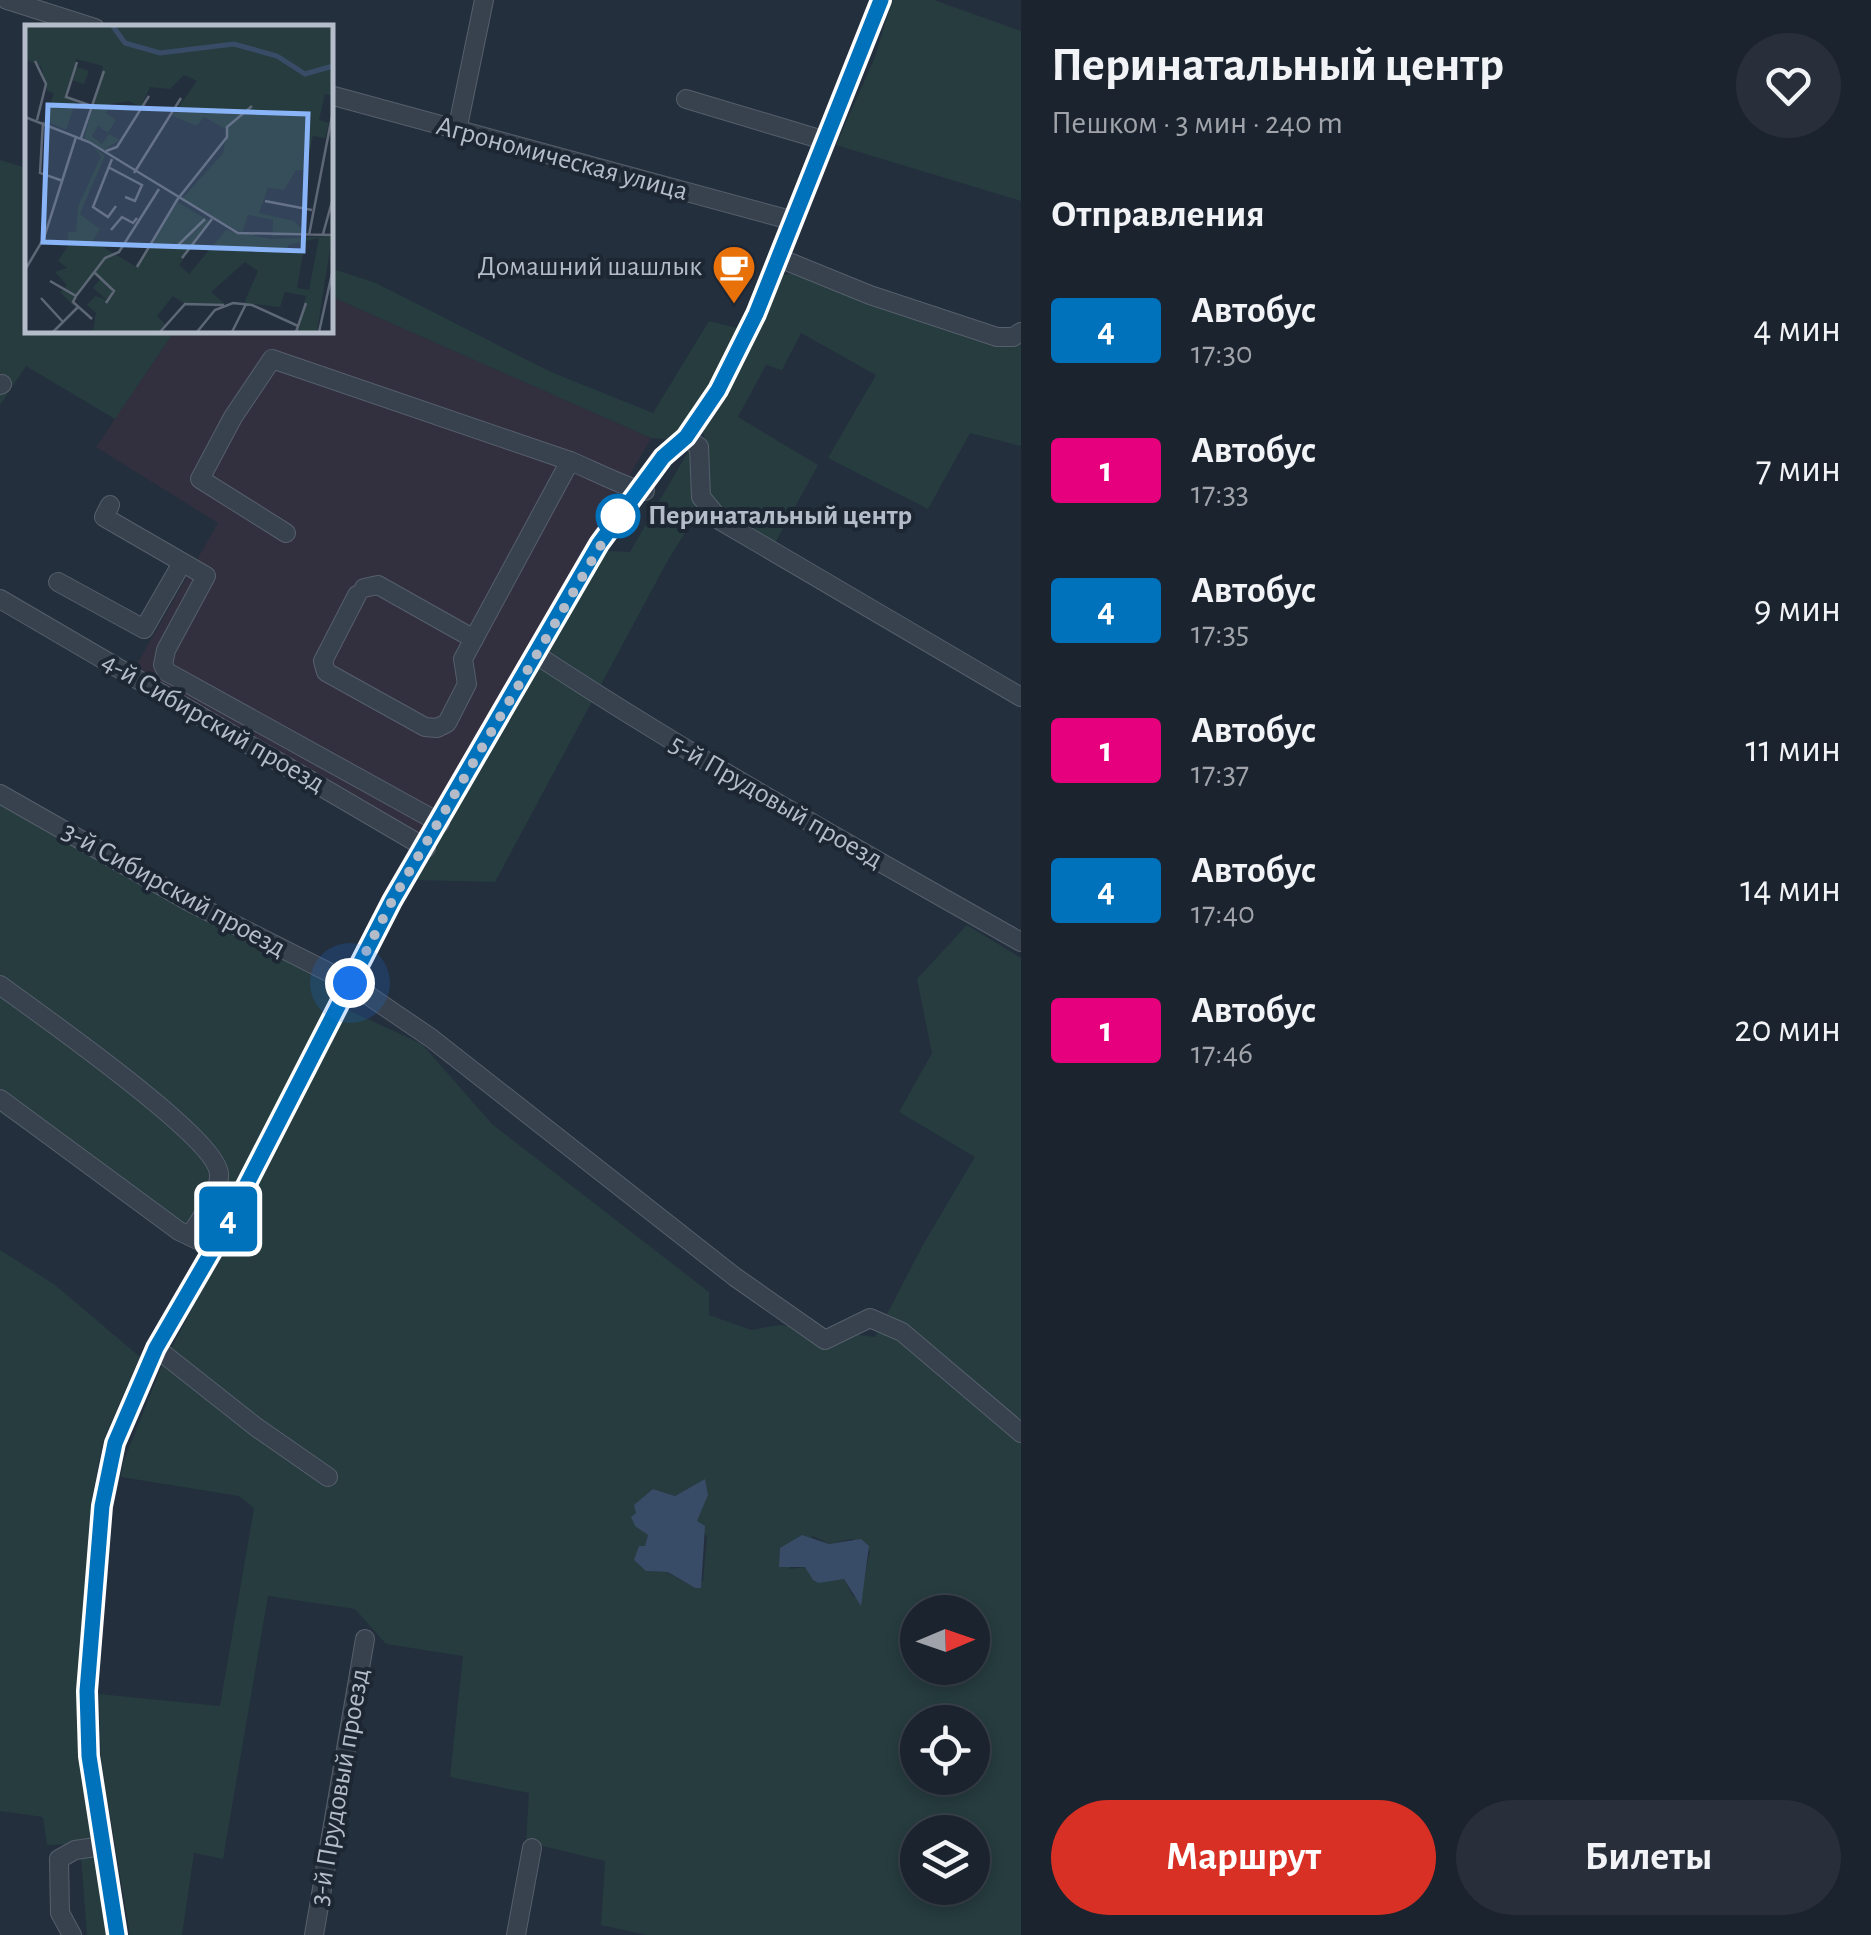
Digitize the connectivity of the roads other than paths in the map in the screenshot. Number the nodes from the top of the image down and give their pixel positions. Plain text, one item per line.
1 (7, 0) edge
2 (484, 0) edge
3 (880, 0) edge
4 (86, 25) edge
5 (332, 96) edge
6 (686, 99) dead end
7 (456, 131) junction
8 (825, 143) junction
9 (794, 221) junction
10 (779, 258) junction
11 (1021, 332) edge
12 (686, 437) junction
13 (570, 461) junction
14 (637, 491) junction
15 (110, 505) dead end
16 (286, 534) dead end
17 (182, 562) junction
18 (58, 582) dead end
19 (0, 599) edge
20 (474, 639) junction
21 (535, 654) junction
22 (1021, 698) edge
23 (0, 794) edge
24 (440, 823) junction
25 (426, 848) junction
26 (1021, 942) edge
27 (350, 983) junction
28 (0, 985) edge
29 (0, 1100) edge
30 (190, 1236) junction
31 (214, 1248) junction
32 (156, 1348) junction
33 (1021, 1433) edge
34 (328, 1476) dead end
35 (365, 1639) dead end
36 (103, 1846) junction
37 (532, 1848) dead end
38 (72, 1935) edge
39 (116, 1935) edge
40 (314, 1935) edge
41 (516, 1935) edge

1 - 4 street
2 - 7 street
3 - 8 street
5 - 7 street, Агрономическая улица
6 - 8 street
7 - 9 street, Агрономическая улица
8 - 9 street
9 - 10 street
10 - 11 street
10 - 12 street
12 - 14 street
12 - 22 street
13 - 14 street
13 - 16 street
13 - 20 street
14 - 21 street
15 - 17 street
17 - 18 street
17 - 24 street
19 - 25 street, 4-й Сибирский проезд
20 - 20 street
21 - 24 street
21 - 26 street, 5-й Прудовый проезд
23 - 27 street, 3-й Сибирский проезд
24 - 25 street
25 - 27 street
27 - 31 street
27 - 33 street, 3-й Сибирский проезд
28 - 30 street
29 - 30 street
30 - 31 street
31 - 32 street
32 - 34 street
32 - 36 street
35 - 40 street, 3-й Прудовый проезд
36 - 38 street
36 - 39 street
37 - 41 street

